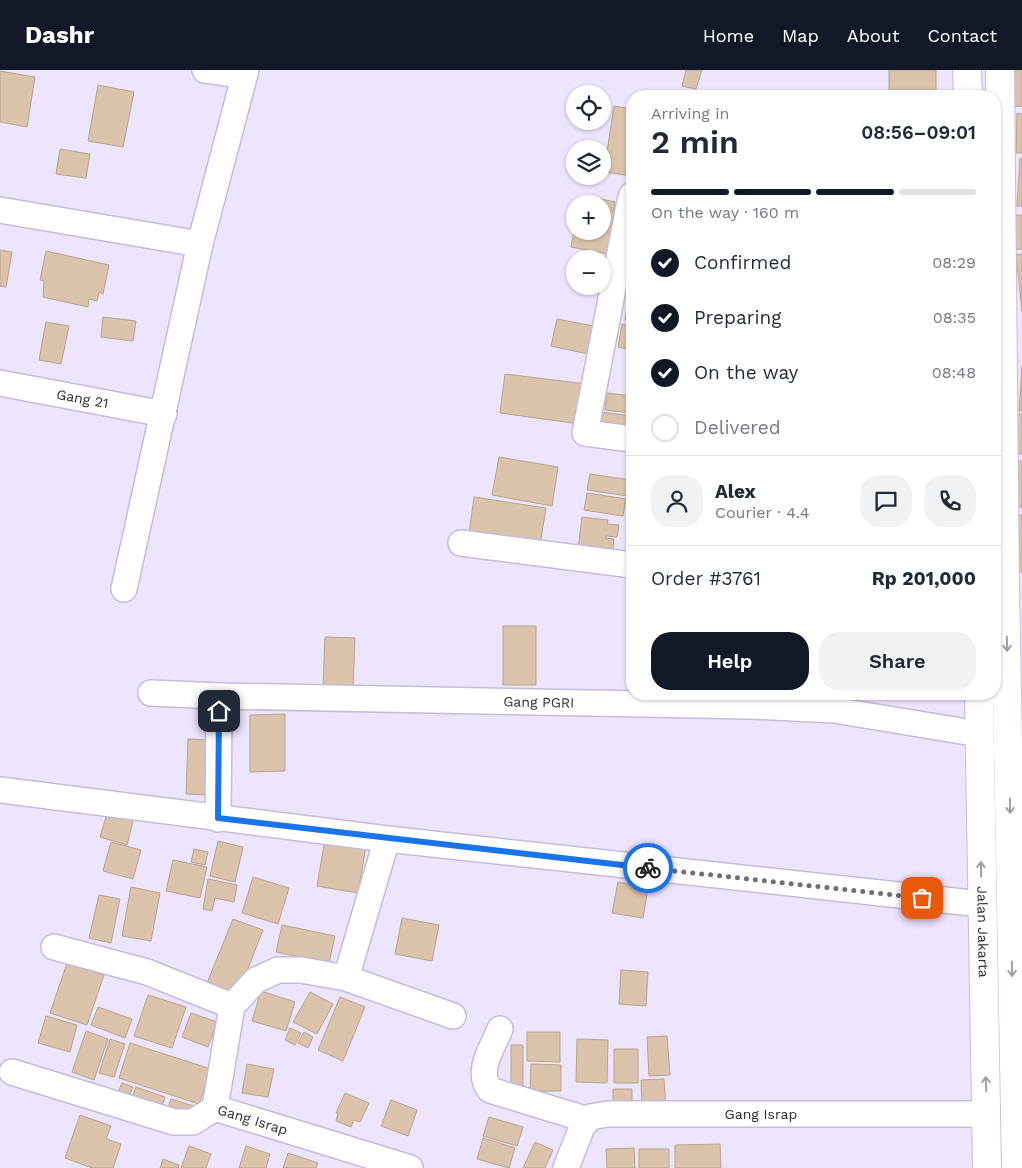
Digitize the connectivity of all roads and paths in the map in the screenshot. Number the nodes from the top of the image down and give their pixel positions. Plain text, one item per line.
1 (205, 70) edge
2 (967, 70) edge
3 (1000, 70) edge
4 (245, 73) edge
5 (968, 90) edge
6 (1000, 90) edge
7 (1001, 144) edge
8 (0, 210) edge
9 (626, 222) edge
10 (200, 244) junction
11 (0, 383) edge
12 (164, 414) junction
13 (626, 438) edge
14 (461, 543) dead end
15 (626, 564) edge
16 (1007, 587) edge
17 (124, 589) dead end
18 (151, 693) dead end
19 (221, 696) junction
20 (626, 699) edge
21 (751, 700) edge
22 (979, 700) edge
23 (834, 702) edge
24 (979, 734) junction
25 (0, 790) edge
26 (218, 818) junction
27 (387, 839) junction
28 (981, 904) junction
29 (54, 947) dead end
30 (346, 978) junction
31 (232, 1006) junction
32 (453, 1016) dead end
33 (500, 1029) dead end
34 (12, 1072) dead end
35 (215, 1108) junction
36 (987, 1114) junction
37 (588, 1120) junction
38 (410, 1168) edge
39 (566, 1168) edge
40 (987, 1168) edge
41 (1016, 1168) edge

1 - 4 street
2 - 5 main road
3 - 6 main road
4 - 10 street
7 - 16 main road
8 - 10 street
9 - 13 street
10 - 12 street
11 - 12 street, Gang 21
12 - 17 street
14 - 15 street
16 -> 41 main road
18 - 19 street, Gang PGRI
19 - 20 street, Gang PGRI
19 - 26 street
21 - 23 street, Gang PGRI
22 - 24 main road, Jalan Jakarta
23 - 24 street, Gang PGRI
28 -> 24 main road, Jalan Jakarta
25 - 26 street
26 - 27 street
27 - 28 street
27 - 30 street
36 -> 28 main road, Jalan Jakarta
29 - 31 street
30 - 31 street
30 - 32 street
31 - 35 street
33 - 37 street
34 - 35 street, Gang Israp
35 - 38 street, Gang Israp
36 - 37 street, Gang Israp
36 - 40 main road, Jalan Jakarta
37 - 39 street

